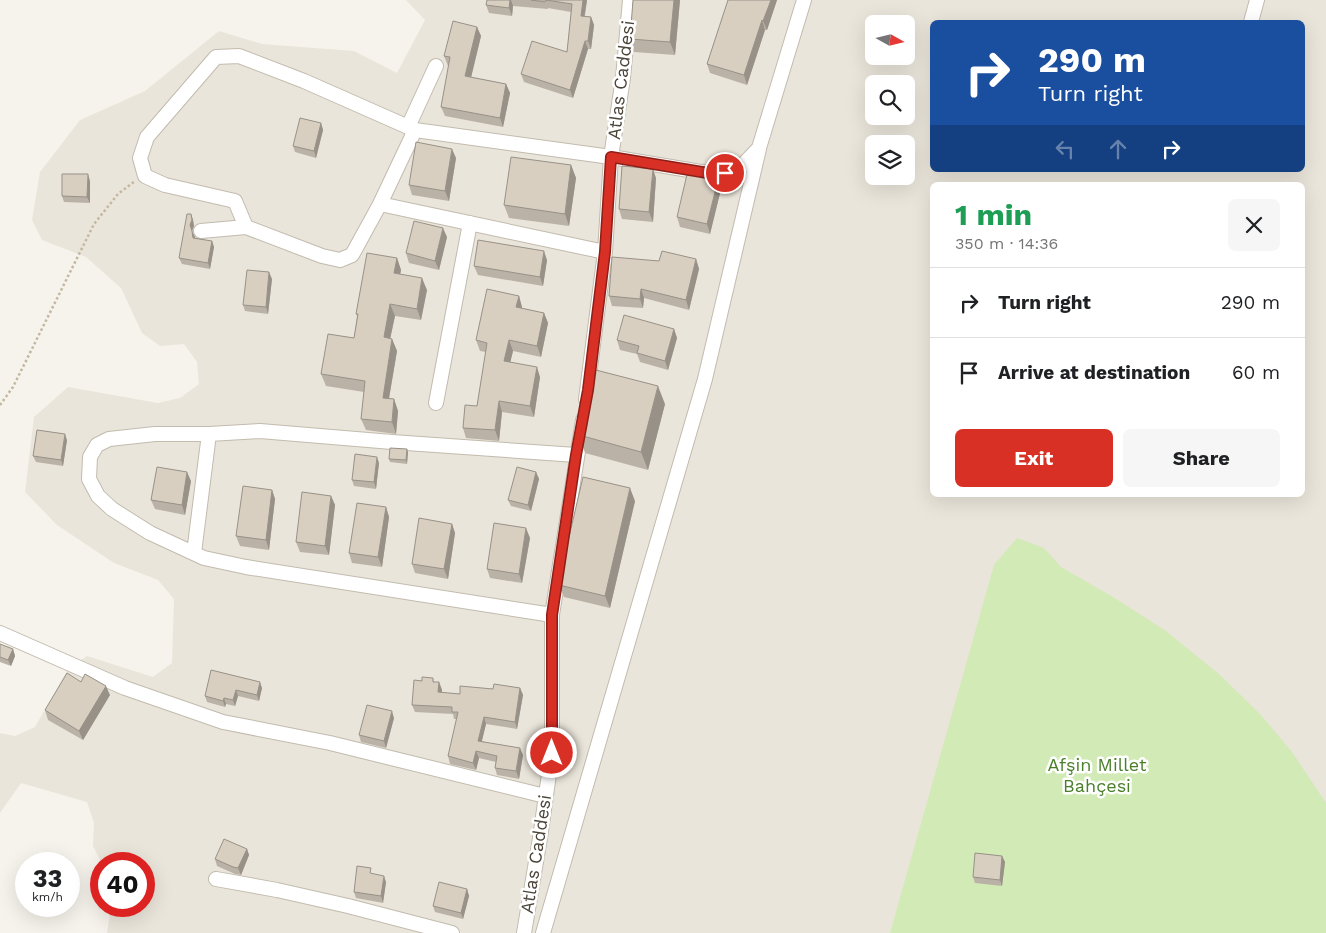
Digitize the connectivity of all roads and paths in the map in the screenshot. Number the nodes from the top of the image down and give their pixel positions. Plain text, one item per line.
1 (630, 0) edge
2 (804, 0) edge
3 (1257, 0) edge
4 (1252, 20) edge
5 (436, 66) dead end
6 (411, 129) junction
7 (759, 148) junction
8 (611, 157) junction
9 (145, 176) junction
10 (380, 204) junction
11 (470, 223) junction
12 (246, 227) junction
13 (202, 231) dead end
14 (605, 252) junction
15 (436, 403) dead end
16 (0, 405) edge
17 (209, 434) junction
18 (576, 455) junction
19 (194, 553) junction
20 (552, 615) junction
21 (0, 633) edge
22 (545, 796) junction
23 (216, 879) dead end
24 (452, 933) edge
25 (524, 933) edge
26 (543, 933) edge

1 - 8 street, Atlas Caddesi
2 - 7 street
3 - 4 street
5 - 6 street
6 - 8 street
6 - 9 street
6 - 10 street
7 - 8 street
7 - 26 street
8 - 14 street, Atlas Caddesi
9 - 12 street
9 - 16 path
10 - 11 street
10 - 12 street
11 - 14 street
11 - 15 street
12 - 13 street
14 - 18 street, Atlas Caddesi
17 - 18 street
17 - 19 street
17 - 19 street
18 - 20 street, Atlas Caddesi
19 - 20 street
20 - 22 street, Atlas Caddesi
21 - 22 street
22 - 25 street, Atlas Caddesi
23 - 24 street

